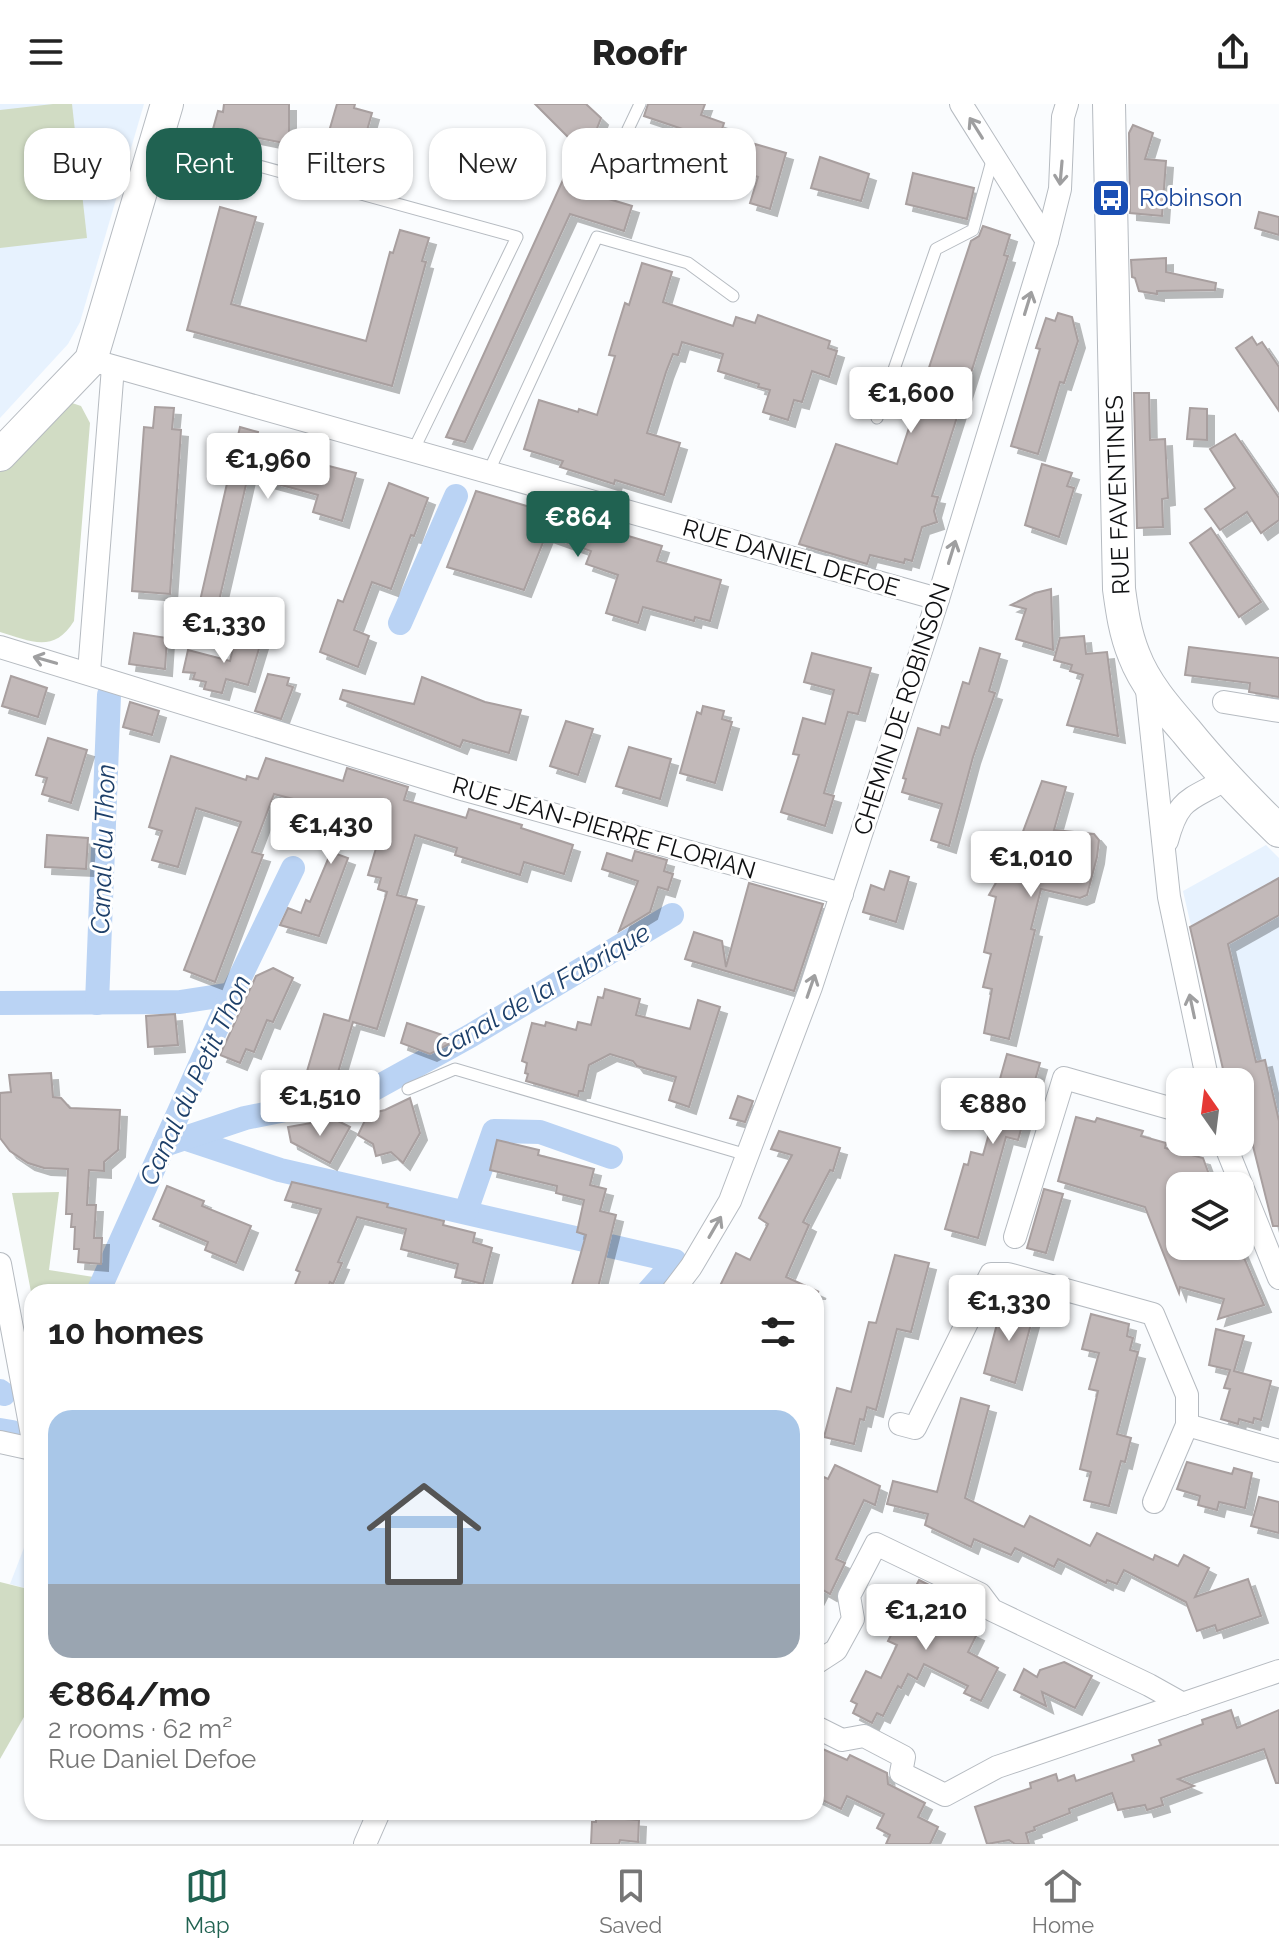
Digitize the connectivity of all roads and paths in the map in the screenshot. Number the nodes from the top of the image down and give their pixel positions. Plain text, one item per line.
1 (167, 104) edge
2 (640, 104) edge
3 (961, 104) edge
4 (1067, 104) edge
5 (1113, 106) edge
6 (160, 128) edge
7 (629, 128) edge
8 (993, 156) junction
9 (262, 167) edge
10 (146, 183) edge
11 (1047, 241) junction
12 (733, 296) dead end
13 (102, 363) junction
14 (877, 418) dead end
15 (413, 451) junction
16 (0, 455) edge
17 (488, 473) junction
18 (938, 599) junction
19 (0, 647) edge
20 (89, 672) junction
21 (1146, 680) junction
22 (1224, 702) dead end
23 (1279, 711) edge
24 (1226, 779) junction
25 (1279, 831) edge
26 (1165, 846) junction
27 (842, 894) junction
28 (1205, 1068) edge
29 (408, 1089) dead end
30 (1166, 1107) edge
31 (747, 1155) junction
32 (1230, 1156) edge
33 (1015, 1237) dead end
34 (0, 1264) edge
35 (1279, 1278) edge
36 (678, 1284) edge
37 (24, 1392) edge
38 (900, 1424) dead end
39 (1187, 1425) junction
40 (0, 1442) edge
41 (24, 1447) edge
42 (1279, 1451) edge
43 (1154, 1502) dead end
44 (824, 1658) edge
45 (1279, 1671) edge
46 (1183, 1704) junction
47 (824, 1731) edge
48 (376, 1820) edge
49 (365, 1844) edge

1 - 6 main road
2 - 7 lane
8 -> 3 street
4 -> 11 street, CHEMIN DE ROBINSON
5 - 21 main road, RUE FAVENTINES
8 - 11 street
8 - 14 lane
9 - 15 lane
10 - 13 main road
18 -> 11 street, CHEMIN DE ROBINSON
12 - 17 lane
13 - 15 street, RUE DANIEL DEFOE
13 - 16 main road
13 - 20 street
15 - 17 street, RUE DANIEL DEFOE
17 - 18 street, RUE DANIEL DEFOE
18 - 27 street, CHEMIN DE ROBINSON
20 -> 19 street, RUE JEAN-PIERRE FLORIAN
20 - 27 street, RUE JEAN-PIERRE FLORIAN
21 - 24 main road, RUE FAVENTINES
21 - 26 street
22 - 23 street
24 - 25 main road, RUE FAVENTINES
24 - 26 street
28 -> 26 street
31 -> 27 street, CHEMIN DE ROBINSON
29 - 31 lane
30 - 33 street
36 -> 31 street, CHEMIN DE ROBINSON
32 - 35 street
34 - 37 street
38 - 39 street
39 - 42 street
39 - 43 street
40 - 41 street
44 - 46 street
45 - 46 street
46 - 47 street
48 - 49 street

